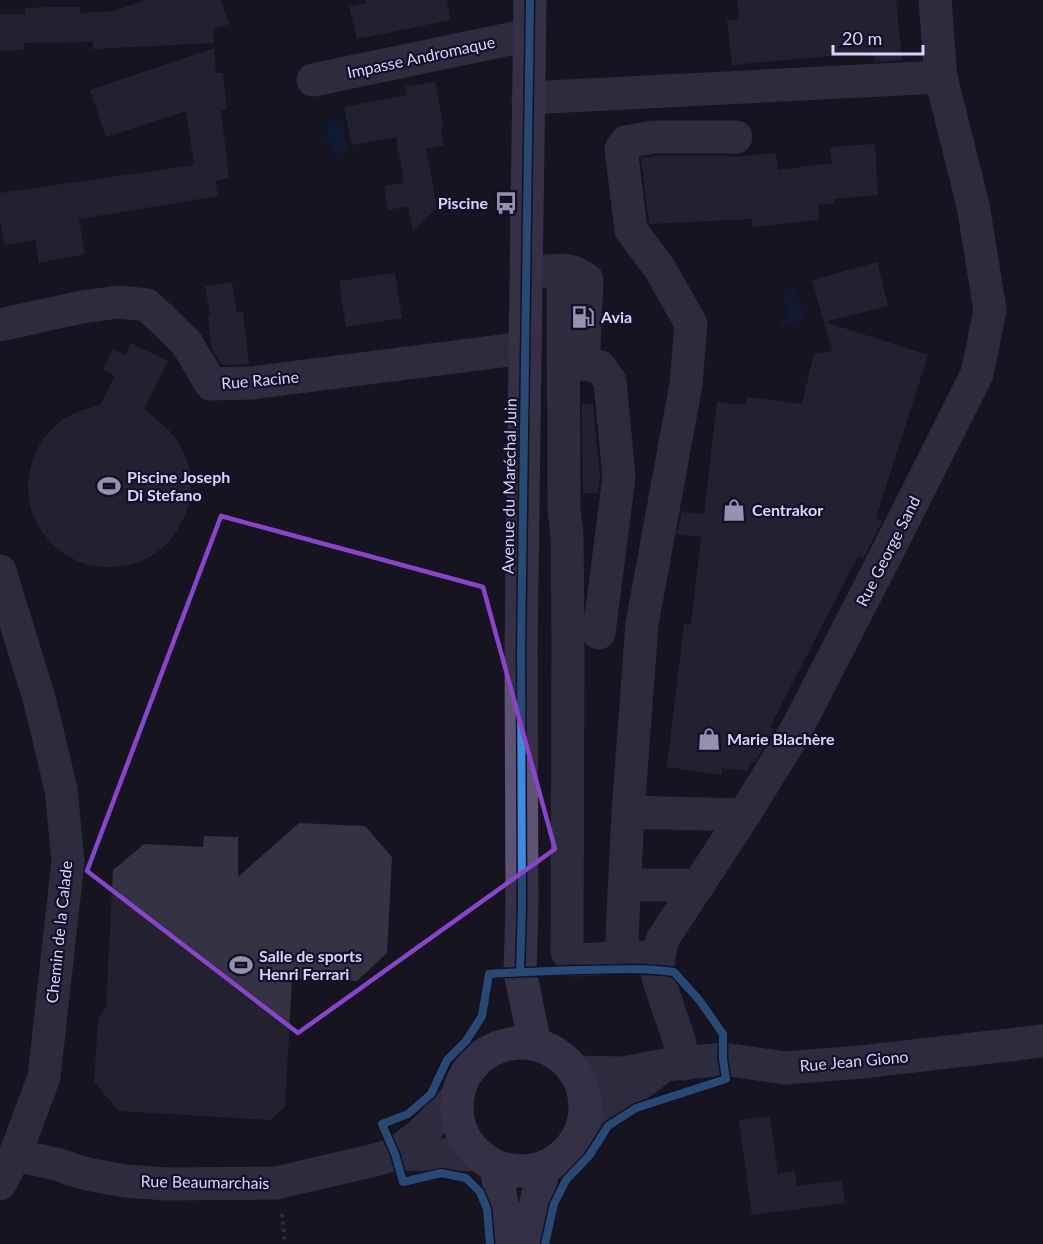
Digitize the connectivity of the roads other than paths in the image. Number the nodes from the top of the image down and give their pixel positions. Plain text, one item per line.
1 (530, 0) edge
2 (935, 0) edge
3 (529, 34) junction
4 (941, 77) junction
5 (313, 80) dead end
6 (528, 98) junction
7 (736, 137) dead end
8 (526, 272) junction
9 (0, 325) edge
10 (525, 348) junction
11 (574, 364) junction
12 (613, 522) junction
13 (565, 523) junction
14 (0, 571) edge
15 (642, 624) junction
16 (584, 637) junction
17 (521, 650) junction
18 (628, 812) junction
19 (744, 815) junction
20 (625, 885) junction
21 (699, 885) junction
22 (621, 957) junction
23 (659, 957) junction
24 (520, 972) junction
25 (1043, 1041) edge
26 (535, 1044) junction
27 (495, 1048) junction
28 (675, 1064) junction
29 (575, 1072) junction
30 (457, 1097) junction
31 (584, 1119) junction
32 (395, 1154) junction
33 (15, 1155) junction
34 (487, 1160) junction
35 (544, 1167) junction
36 (0, 1184) edge
37 (508, 1244) edge
38 (528, 1244) edge

1 - 3 main road, Avenue du Maréchal Juin
2 - 4 street, Rue George Sand
3 - 5 street, Impasse Andromaque
3 - 6 main road, Avenue du Maréchal Juin
4 - 6 street
4 - 19 street, Rue George Sand
6 - 8 main road, Avenue du Maréchal Juin
7 - 15 street
8 - 10 main road, Avenue du Maréchal Juin
8 - 11 street
9 - 10 street, Rue Racine
10 - 17 main road, Avenue du Maréchal Juin
11 - 12 street
11 - 13 street
12 - 13 street
12 - 16 street
13 - 16 street
14 - 33 street, Chemin de la Calade
15 - 16 street
15 - 18 street
16 - 17 street
16 - 22 street
17 - 24 main road, Avenue du Maréchal Juin
18 - 19 street
18 - 20 street
19 - 21 street, Rue George Sand
20 - 21 street
20 - 22 street
21 - 23 street, Rue George Sand
22 - 23 street
23 - 28 street, Rue George Sand
24 - 26 main road, Avenue du Maréchal Juin
24 - 27 main road, Avenue du Maréchal Juin
25 - 28 street, Rue Jean Giono
26 - 27 main road
26 - 29 main road
27 - 30 main road
28 - 29 street, Rue Jean Giono
28 - 31 street, Rue Jean Giono
29 - 31 main road
30 - 32 street, Rue Beaumarchais
30 - 34 main road
31 - 35 main road
32 - 33 street, Rue Beaumarchais
32 - 34 street, Rue Beaumarchais
33 - 36 street, Chemin de la Calade
34 - 35 main road
34 - 37 main road
35 - 38 main road

